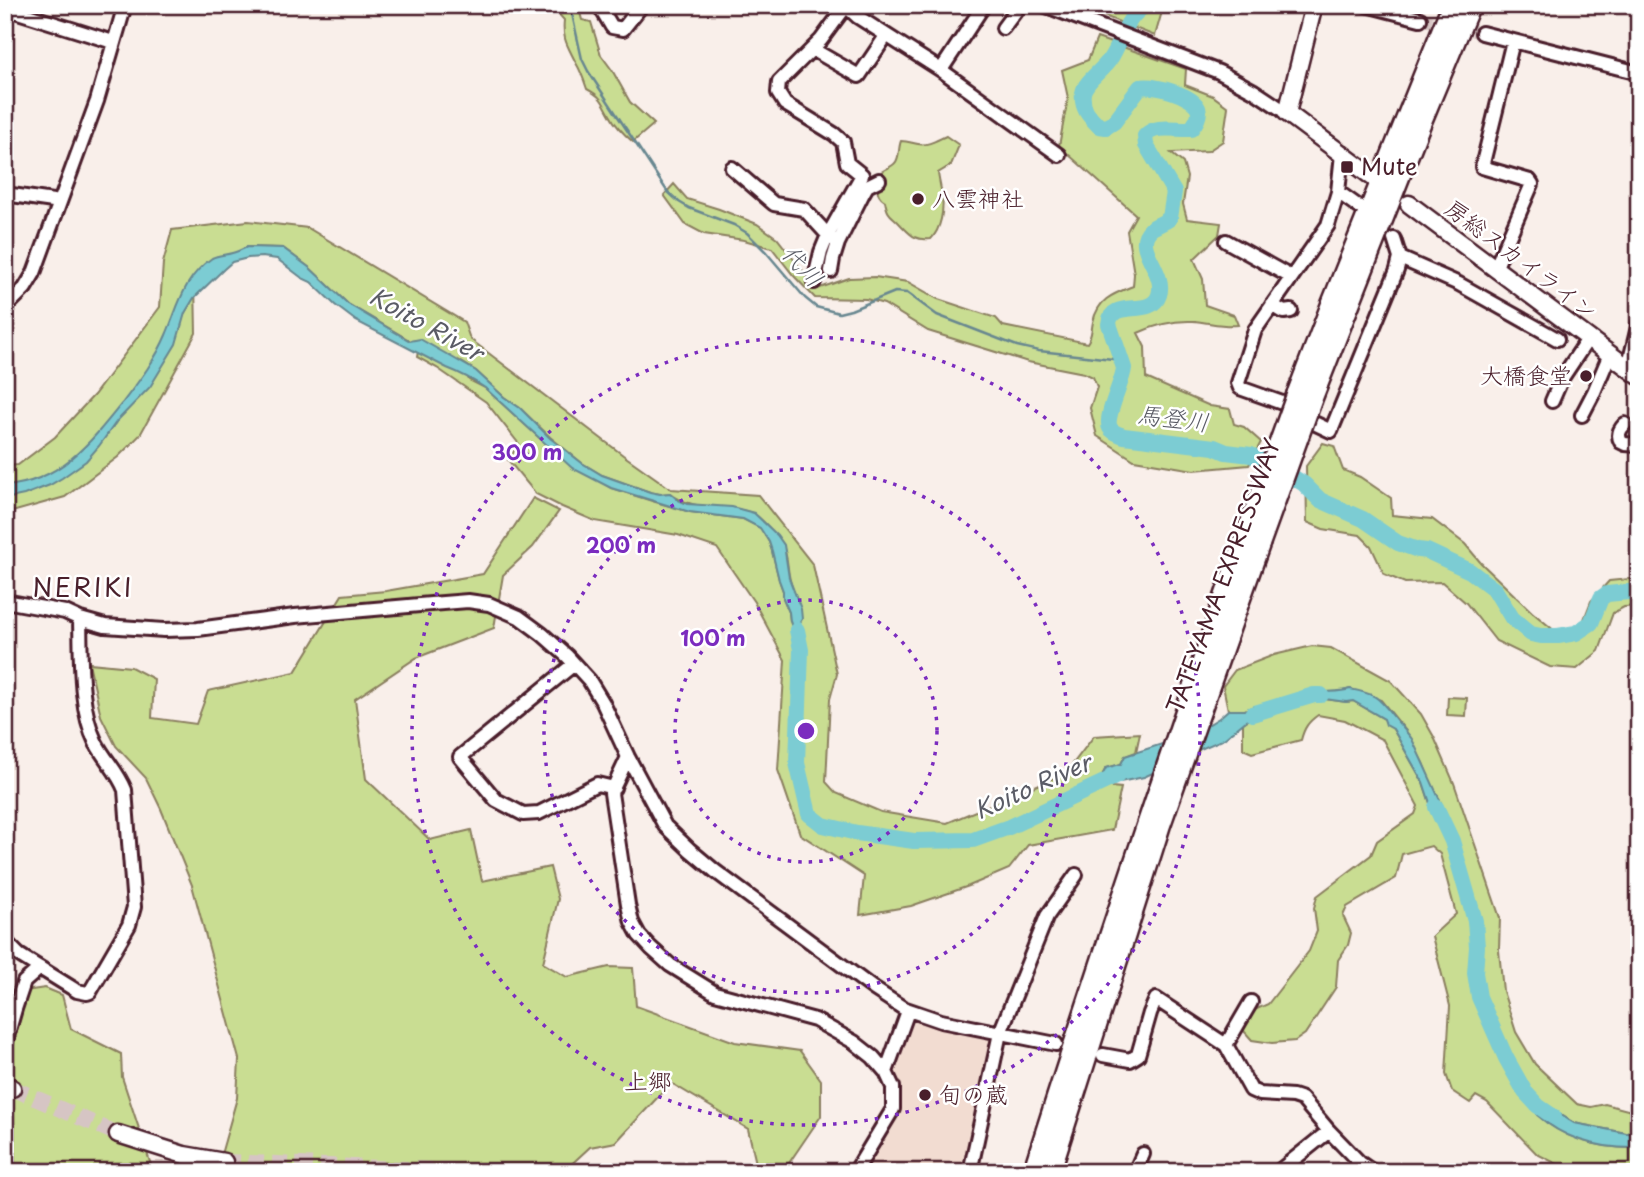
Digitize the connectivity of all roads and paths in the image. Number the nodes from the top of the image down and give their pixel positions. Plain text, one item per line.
1 (125, 5) edge
2 (599, 5) edge
3 (642, 5) edge
4 (984, 5) edge
5 (1020, 5) edge
6 (1044, 5) edge
7 (1314, 5) edge
8 (1366, 5) edge
9 (1452, 5) edge
10 (1470, 5) edge
11 (845, 6) edge
12 (5, 8) edge
13 (1420, 19) tunnel mouth
14 (1003, 28) dead end
15 (1482, 33) tunnel mouth
16 (886, 36) junction
17 (1513, 41) junction
18 (113, 42) junction
19 (812, 49) junction
20 (941, 70) junction
21 (1639, 73) edge
22 (1287, 113) junction
23 (1342, 154) junction
24 (1059, 155) dead end
25 (732, 168) dead end
26 (1374, 178) dead end
27 (878, 180) dead end
28 (1338, 192) junction
29 (5, 194) edge
30 (61, 202) junction
31 (1409, 204) dead end
32 (1359, 207) dead end
33 (833, 239) junction
34 (1394, 239) dead end
35 (1226, 241) dead end
36 (1399, 258) junction
37 (1495, 269) junction
38 (831, 271) dead end
39 (1291, 277) junction
40 (814, 282) dead end
41 (1272, 305) junction
42 (5, 308) edge
43 (1291, 311) dead end
44 (1639, 323) edge
45 (1557, 339) dead end
46 (1588, 339) junction
47 (1610, 354) junction
48 (1634, 372) edge
49 (1298, 399) junction
50 (1552, 401) dead end
51 (1582, 415) dead end
52 (1314, 424) dead end
53 (1625, 424) dead end
54 (1639, 445) edge
55 (5, 601) edge
56 (80, 619) junction
57 (574, 664) junction
58 (628, 757) junction
59 (614, 789) junction
60 (1153, 824) junction
61 (1076, 875) dead end
62 (5, 941) edge
63 (40, 968) junction
64 (1251, 1002) dead end
65 (908, 1011) junction
66 (1000, 1033) junction
67 (5, 1044) edge
68 (1056, 1044) dead end
69 (1226, 1045) junction
70 (1103, 1055) dead end
71 (886, 1072) junction
72 (1329, 1131) junction
73 (118, 1134) tunnel mouth
74 (1143, 1154) dead end
75 (224, 1163) tunnel mouth
76 (1052, 1166) edge
77 (855, 1172) edge
78 (970, 1172) edge
79 (1033, 1172) edge
80 (1135, 1172) edge
81 (1278, 1172) edge
82 (1373, 1172) edge

1 - 18 street
2 - 3 street
4 - 20 street
5 - 14 street
6 - 22 street
7 - 22 main road
8 - 13 street
9 - 49 highway, TATEYAMA EXPRESSWAY
10 - 49 highway, TATEYAMA EXPRESSWAY
11 - 16 street
11 - 19 street
12 - 18 street
15 - 17 street
16 - 19 street
16 - 20 street
17 - 21 street
17 - 37 street
18 - 30 street
19 - 33 street
20 - 24 street
22 - 23 main road
23 - 26 main road
23 - 28 street
25 - 33 street
27 - 33 street
28 - 32 street
28 - 39 street
29 - 30 street
30 - 42 street
31 - 37 main road, 房総スカイライン
33 - 38 street
33 - 40 street
34 - 36 street
35 - 39 street
36 - 45 street
36 - 52 street
37 - 46 main road, 房総スカイライン
39 - 41 street
41 - 43 street
41 - 49 street
44 - 48 street
46 - 47 main road, 房総スカイライン
46 - 50 street
47 - 48 main road, 房総スカイライン
47 - 51 street
49 - 60 highway, TATEYAMA EXPRESSWAY, bridge
53 - 54 street
55 - 56 street
56 - 57 street
56 - 63 street
57 - 58 street
57 - 59 street
58 - 59 street
58 - 65 street
59 - 71 street
60 - 76 highway, TATEYAMA EXPRESSWAY
60 - 79 highway, TATEYAMA EXPRESSWAY
61 - 66 street
62 - 63 street
63 - 67 street
64 - 69 street
65 - 66 street
65 - 71 street
66 - 68 street
66 - 78 street
69 - 70 street
69 - 72 street
71 - 77 street
72 - 81 street
72 - 82 street
73 - 75 main road
74 - 80 street

